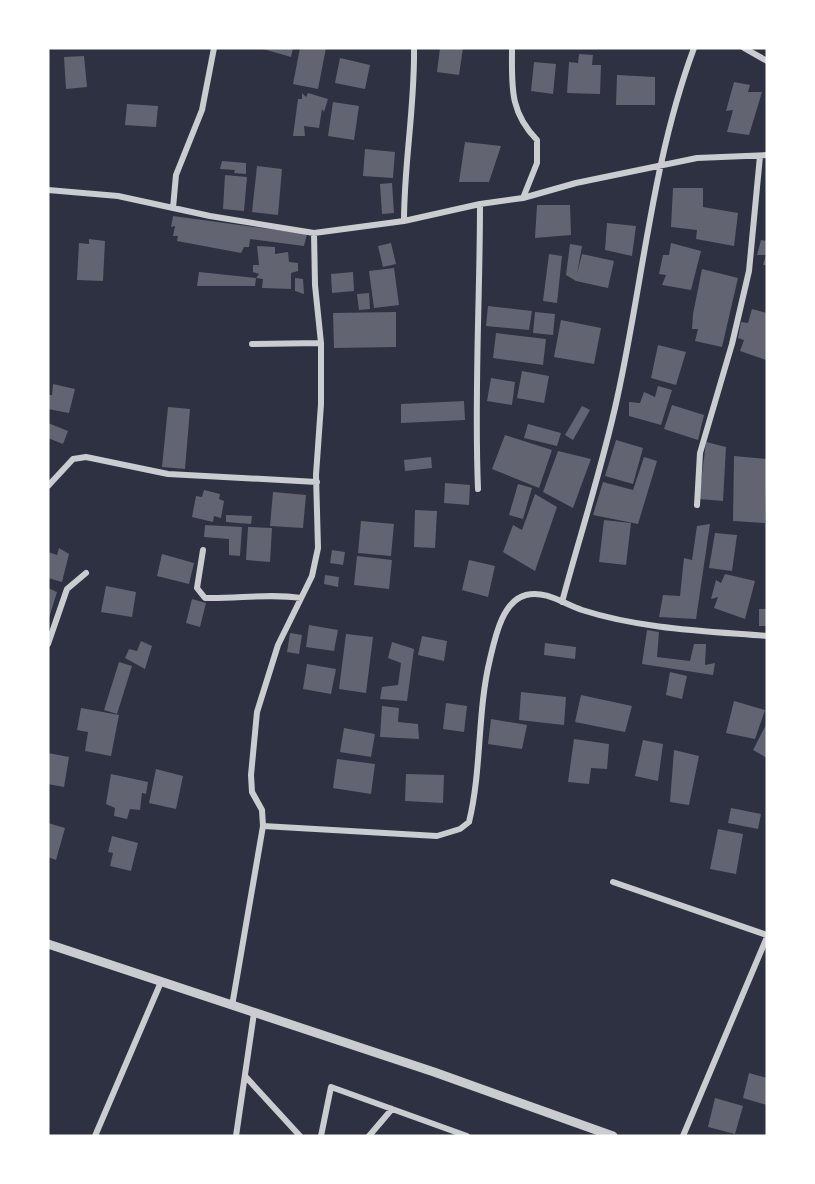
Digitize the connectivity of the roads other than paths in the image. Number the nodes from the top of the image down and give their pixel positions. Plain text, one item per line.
1 (214, 48) edge
2 (414, 48) edge
3 (512, 48) edge
4 (694, 48) edge
5 (744, 48) edge
6 (767, 61) edge
7 (764, 156) edge
8 (660, 167) junction
9 (48, 190) edge
10 (522, 198) junction
11 (480, 204) junction
12 (173, 208) junction
13 (404, 221) junction
14 (314, 233) junction
15 (321, 343) junction
16 (252, 344) dead end
17 (317, 482) junction
18 (48, 486) edge
19 (478, 489) dead end
20 (697, 505) dead end
21 (204, 550) dead end
22 (86, 573) dead end
23 (300, 598) junction
24 (562, 602) junction
25 (767, 636) edge
26 (48, 644) edge
27 (262, 826) junction
28 (613, 882) dead end
29 (767, 936) edge
30 (48, 944) edge
31 (161, 982) junction
32 (232, 1006) junction
33 (254, 1013) junction
34 (245, 1076) junction
35 (392, 1109) junction
36 (95, 1136) edge
37 (236, 1136) edge
38 (300, 1136) edge
39 (321, 1136) edge
40 (369, 1136) edge
41 (467, 1136) edge
42 (613, 1136) edge
43 (683, 1136) edge

1 - 12 street
2 - 13 street
3 - 10 street
4 - 8 street
5 - 6 street
7 - 8 street
7 - 20 street
8 - 10 street
8 - 24 street
9 - 12 street
10 - 11 street
11 - 13 street
11 - 19 street
12 - 14 street
13 - 14 street
14 - 15 street
15 - 16 street
15 - 17 street
17 - 18 street
17 - 23 street
21 - 23 street
22 - 26 street
23 - 27 street
24 - 25 street
24 - 27 street
27 - 32 street
28 - 29 street
29 - 43 street
30 - 31 street
31 - 32 street
31 - 36 street
32 - 33 street
33 - 34 street
33 - 42 street
34 - 37 street
34 - 38 street
35 - 39 street
35 - 40 street
35 - 41 street

